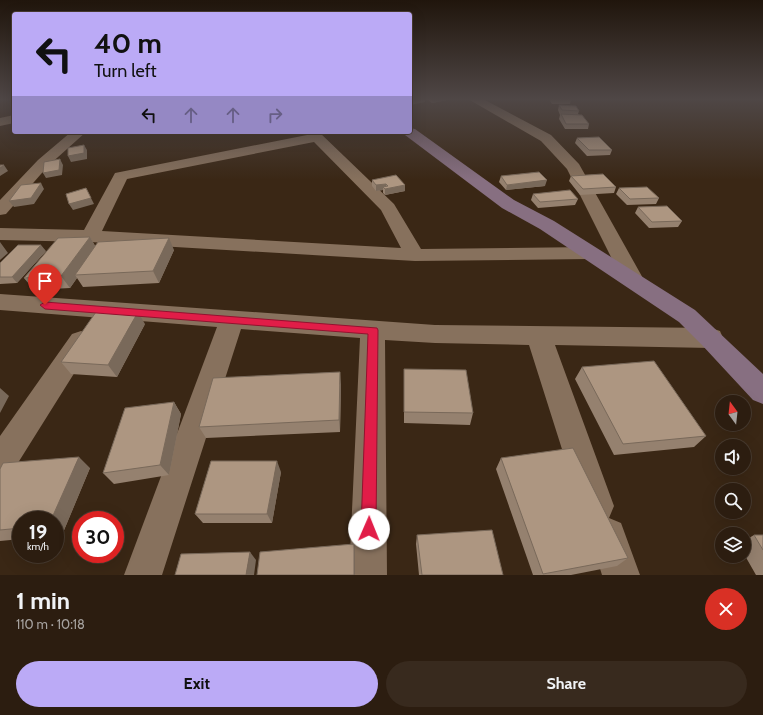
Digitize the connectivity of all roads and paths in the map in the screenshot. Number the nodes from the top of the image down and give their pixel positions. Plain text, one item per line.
1 (523, 126) edge
2 (412, 133) edge
3 (77, 134) edge
4 (313, 135) edge
5 (0, 210) edge
6 (0, 234) edge
7 (90, 236) junction
8 (590, 253) junction
9 (415, 254) junction
10 (633, 280) junction
11 (0, 302) edge
12 (102, 310) junction
13 (232, 319) junction
14 (373, 330) junction
15 (540, 336) junction
16 (711, 338) junction
17 (763, 392) edge
18 (0, 463) edge
19 (143, 575) edge
20 (368, 575) edge
21 (621, 575) edge

1 - 10 street
2 - 8 street
3 - 5 street
4 - 7 street
4 - 9 street
6 - 7 street
7 - 9 street
8 - 9 street
8 - 10 street
10 - 16 street
11 - 12 street
12 - 13 street
12 - 18 street
13 - 14 street
13 - 19 street
14 - 15 street
14 - 20 street
15 - 16 street
15 - 21 street
16 - 17 street

